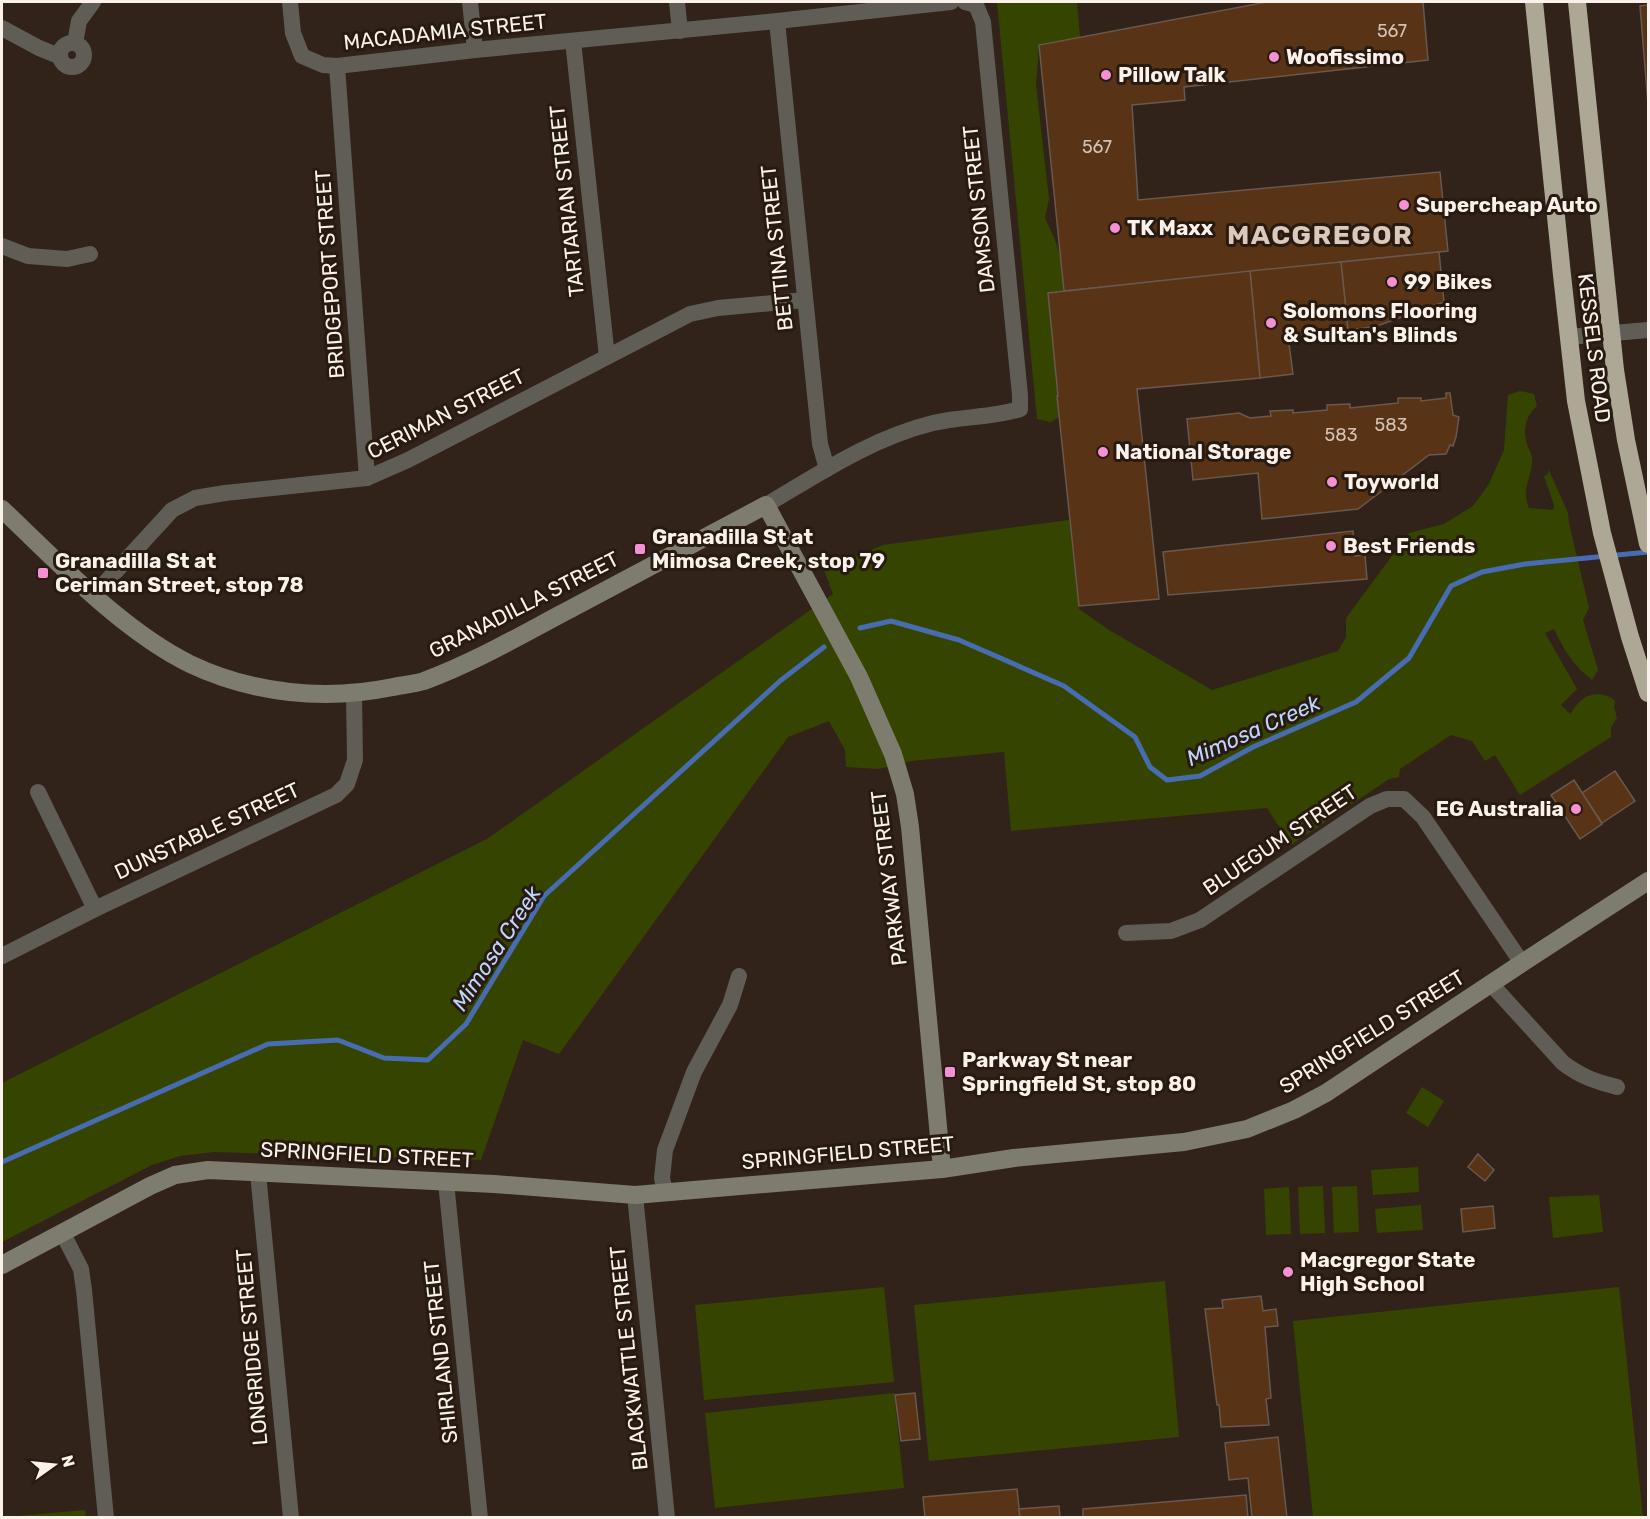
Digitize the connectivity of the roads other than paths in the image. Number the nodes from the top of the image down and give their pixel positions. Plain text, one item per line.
1 (93, 2) edge
2 (290, 2) edge
3 (471, 2) edge
4 (677, 2) edge
5 (951, 2) edge
6 (1534, 2) edge
7 (1577, 2) edge
8 (970, 3) edge
9 (884, 5) edge
10 (777, 21) junction
11 (2, 28) edge
12 (680, 31) junction
13 (573, 41) junction
14 (476, 50) junction
15 (337, 66) junction
16 (2, 246) edge
17 (90, 254) dead end
18 (805, 300) junction
19 (1648, 330) edge
20 (1610, 333) junction
21 (1568, 337) junction
22 (607, 357) junction
23 (1020, 410) joint
24 (826, 470) junction
25 (368, 478) junction
26 (766, 505) junction
27 (2, 509) edge
28 (1647, 538) edge
29 (94, 596) junction
30 (1648, 693) edge
31 (354, 694) junction
32 (38, 792) dead end
33 (1648, 881) edge
34 (95, 909) junction
35 (1126, 933) dead end
36 (2, 956) edge
37 (1522, 963) junction
38 (739, 976) dead end
39 (1491, 984) junction
40 (1617, 1087) dead end
41 (942, 1168) junction
42 (258, 1173) junction
43 (446, 1182) junction
44 (665, 1192) junction
45 (635, 1195) junction
46 (63, 1234) junction
47 (2, 1265) edge
48 (106, 1518) edge
49 (291, 1518) edge
50 (480, 1518) edge
51 (667, 1518) edge

1 - 11 street
2 - 15 street, MACADAMIA STREET
3 - 14 street
4 - 12 street
5 - 9 street, MACADAMIA STREET
6 - 21 highway, KESSELS ROAD
7 - 20 highway, KESSELS ROAD
8 - 23 street, DAMSON STREET
9 - 10 street, MACADAMIA STREET
10 - 12 street, MACADAMIA STREET
10 - 18 street, BETTINA STREET
12 - 13 street, MACADAMIA STREET
13 - 14 street, MACADAMIA STREET
13 - 22 street, TARTARIAN STREET
14 - 15 street, MACADAMIA STREET
15 - 25 street, BRIDGEPORT STREET
16 - 17 street
18 - 22 street, CERIMAN STREET
18 - 24 street, BETTINA STREET
19 - 20 street
20 - 21 street
20 - 28 highway, KESSELS ROAD
21 - 30 highway, KESSELS ROAD
22 - 25 street, CERIMAN STREET
23 - 24 street, GRANADILLA STREET
24 - 26 street, GRANADILLA STREET
25 - 29 street, CERIMAN STREET
26 - 31 street, GRANADILLA STREET
26 - 41 street, PARKWAY STREET
27 - 29 street, GRANADILLA STREET
29 - 31 street, GRANADILLA STREET
31 - 34 street, DUNSTABLE STREET
32 - 34 street
33 - 37 street, SPRINGFIELD STREET
34 - 36 street, DUNSTABLE STREET
35 - 37 street, BLUEGUM STREET
37 - 39 street, SPRINGFIELD STREET
38 - 44 street
39 - 40 street
39 - 41 street, SPRINGFIELD STREET
41 - 44 street, SPRINGFIELD STREET
42 - 43 street, SPRINGFIELD STREET
42 - 46 street, SPRINGFIELD STREET
42 - 49 street, LONGRIDGE STREET
43 - 45 street, SPRINGFIELD STREET
43 - 50 street, SHIRLAND STREET
44 - 45 street, SPRINGFIELD STREET
45 - 51 street, BLACKWATTLE STREET
46 - 47 street, SPRINGFIELD STREET
46 - 48 street

